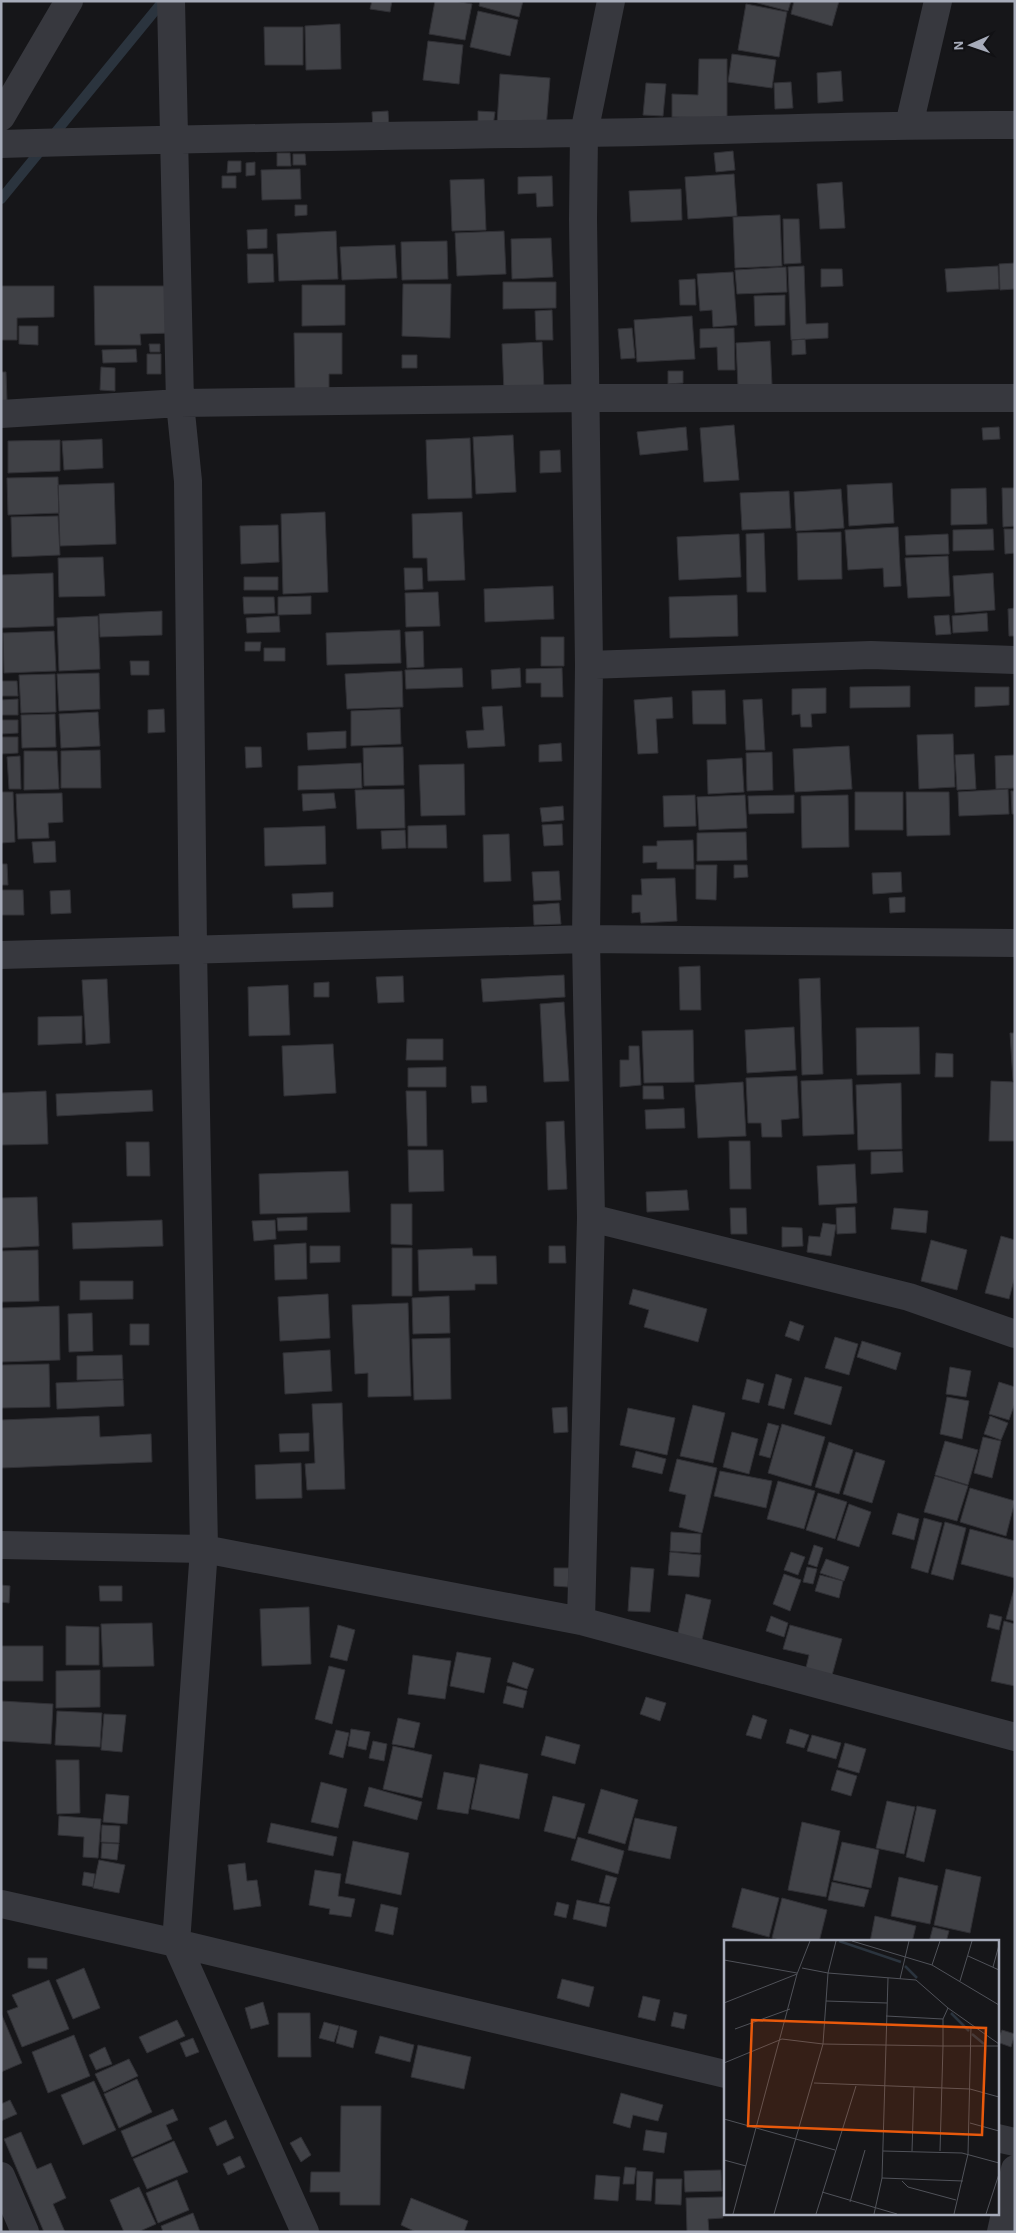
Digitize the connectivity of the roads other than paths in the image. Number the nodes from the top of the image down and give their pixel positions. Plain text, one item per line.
1 (69, 1) edge
2 (171, 1) edge
3 (611, 1) edge
4 (938, 1) edge
5 (1, 117) edge
6 (909, 125) junction
7 (1015, 126) edge
8 (584, 133) junction
9 (175, 138) junction
10 (1, 144) edge
11 (586, 398) junction
12 (1015, 398) edge
13 (180, 403) junction
14 (1, 414) edge
15 (1015, 660) edge
16 (590, 664) junction
17 (586, 939) junction
18 (1015, 943) edge
19 (193, 948) junction
20 (1, 955) edge
21 (591, 1218) junction
22 (1015, 1334) edge
23 (1, 1545) edge
24 (204, 1549) junction
25 (581, 1621) junction
26 (1015, 1737) edge
27 (1, 1904) edge
28 (176, 1943) junction
29 (724, 2074) edge
30 (998, 2138) edge
31 (1015, 2142) edge
32 (1015, 2169) edge
33 (1, 2176) edge
34 (25, 2232) edge
35 (305, 2232) edge
36 (1001, 2232) edge

1 - 5 street
2 - 9 street
3 - 8 street
4 - 6 street
6 - 7 street
6 - 8 street
8 - 9 street
8 - 11 street
9 - 10 street
9 - 13 street
11 - 12 street
11 - 13 street
11 - 16 street
13 - 14 street
13 - 19 street
15 - 16 street
16 - 17 street
17 - 18 street
17 - 19 street
17 - 21 street
19 - 20 street
19 - 24 street
21 - 22 street
21 - 25 street
23 - 24 street
24 - 25 street
24 - 28 street
25 - 26 street
27 - 28 street
28 - 29 street
28 - 35 street
30 - 31 street
32 - 36 street
33 - 34 street

